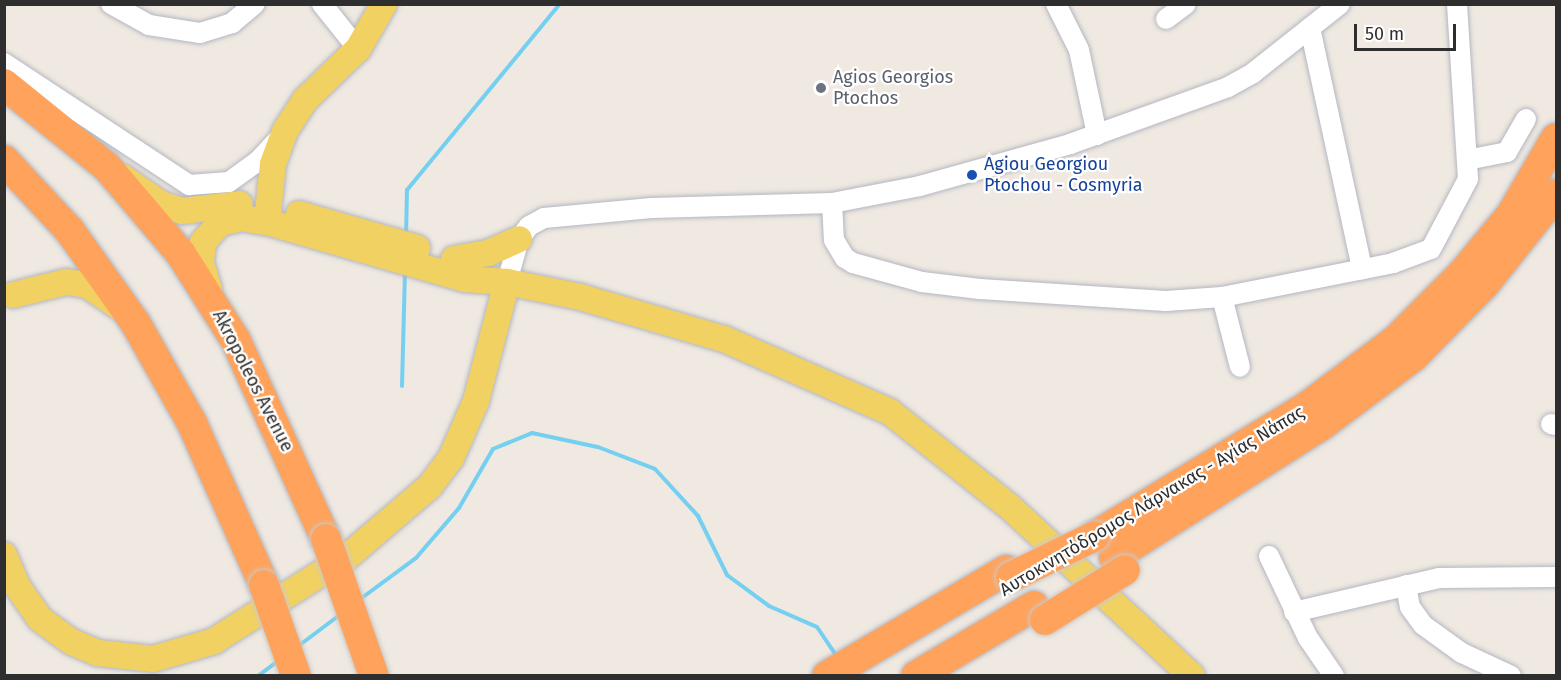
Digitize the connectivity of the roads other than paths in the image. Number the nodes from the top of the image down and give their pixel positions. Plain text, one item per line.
1 (111, 4) edge
2 (255, 4) edge
3 (321, 4) edge
4 (384, 4) edge
5 (1056, 4) edge
6 (1186, 4) edge
7 (1340, 4) edge
8 (1457, 4) edge
9 (1166, 20) dead end
10 (1310, 28) junction
11 (358, 49) junction
12 (4, 63) edge
13 (4, 84) edge
14 (1527, 119) dead end
15 (285, 132) junction
16 (1097, 135) junction
17 (1557, 138) edge
18 (4, 160) edge
19 (1467, 160) junction
20 (107, 167) junction
21 (1548, 190) edge
22 (832, 203) junction
23 (268, 214) junction
24 (70, 231) junction
25 (519, 239) junction
26 (405, 254) junction
27 (454, 259) junction
28 (1362, 269) junction
29 (507, 282) junction
30 (9, 297) edge
31 (1222, 297) junction
32 (214, 304) junction
33 (136, 324) junction
34 (1240, 367) dead end
35 (1105, 547) junction
36 (4, 555) edge
37 (1269, 556) dead end
38 (1557, 577) edge
39 (1406, 585) junction
40 (1023, 591) junction
41 (1294, 612) junction
42 (868, 662) edge
43 (296, 675) edge
44 (374, 675) edge
45 (826, 675) edge
46 (916, 675) edge
47 (957, 675) edge
48 (1192, 675) edge
49 (1335, 675) edge
50 (1511, 675) edge

1 - 2 street
3 - 11 street
4 - 11 main road
5 - 16 street
6 - 9 street
7 - 10 street
8 - 19 street
10 - 16 street
10 - 28 street
11 - 15 main road
12 - 15 street
13 - 20 highway, Akropoleos Avenue
14 - 19 street
15 - 23 main road
16 - 22 street
17 - 21 highway, Αυτοκινητόδρομος Λάρνακας - Αγίας Νάπας
18 - 24 highway
19 - 28 street
20 - 23 main road
20 - 32 highway, Akropoleos Avenue
21 - 35 highway
21 - 35 highway, Αυτοκινητόδρομος Λάρνακας - Αγίας Νάπας
22 - 25 street
22 - 31 street
23 - 26 main road
23 - 32 main road
24 - 30 main road
24 - 33 highway
25 - 27 main road
25 - 29 street
26 - 27 main road
26 - 29 main road
27 - 29 main road
28 - 31 street
29 - 36 main road
29 - 48 main road
30 - 33 main road
31 - 34 street
32 - 44 highway, Akropoleos Avenue, bridge
33 - 43 highway, bridge
35 - 40 highway
35 - 40 highway, Αυτοκινητόδρομος Λάρνακας - Αγίας Νάπας
37 - 41 street
38 - 39 street
39 - 41 street
39 - 50 street
40 - 42 highway
40 - 46 highway, Αυτοκινητόδρομος Λάρνακας - Αγίας Νάπας
40 - 47 highway
41 - 49 street
42 - 45 highway

